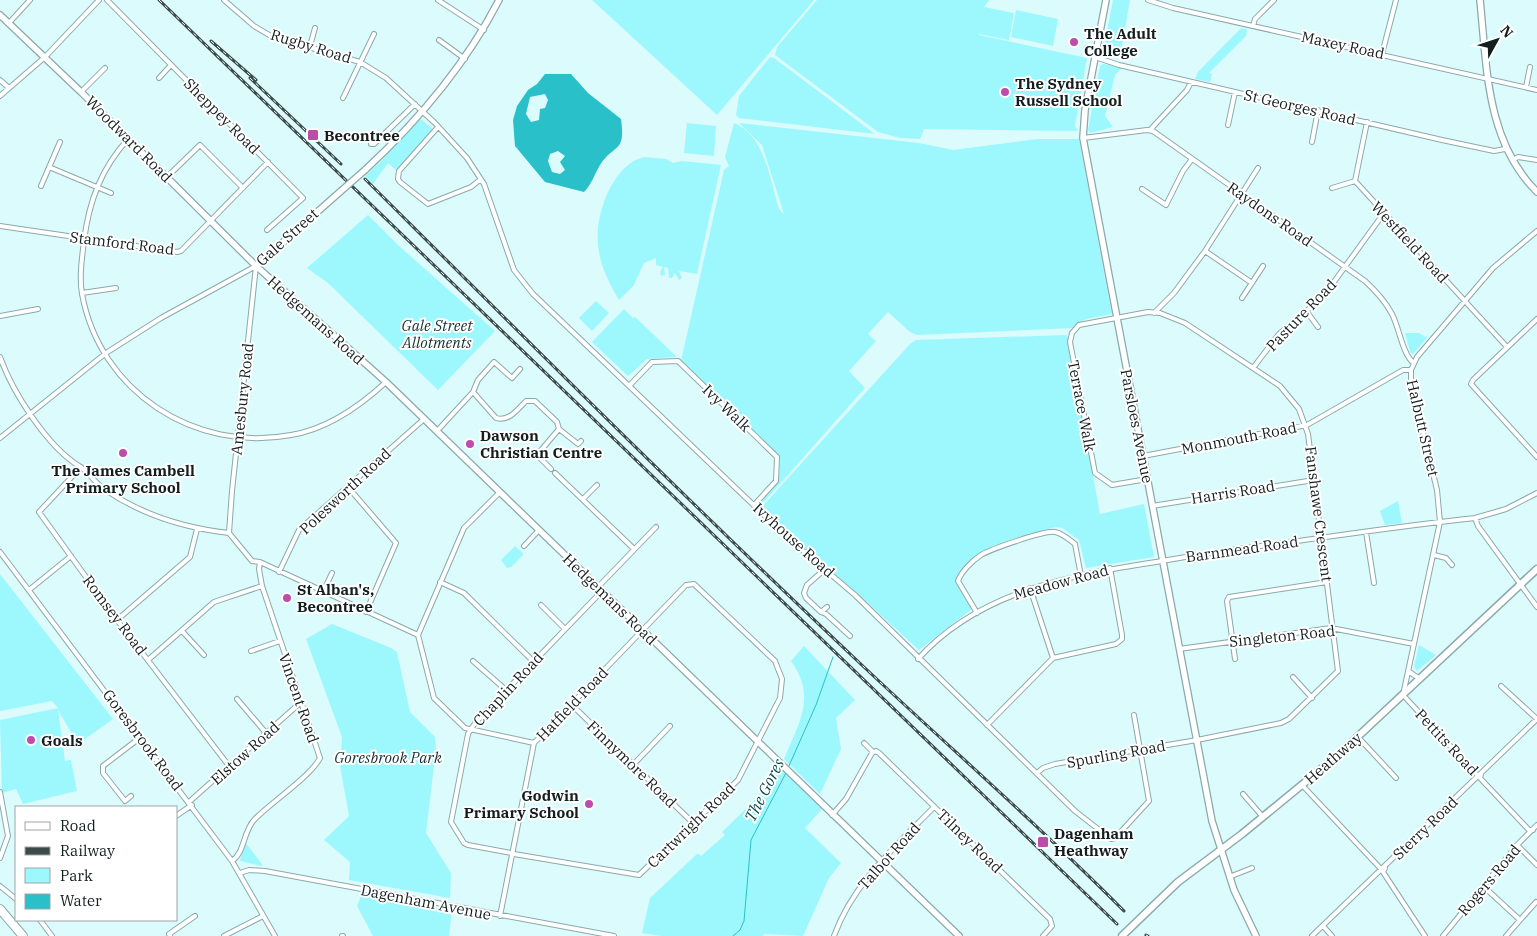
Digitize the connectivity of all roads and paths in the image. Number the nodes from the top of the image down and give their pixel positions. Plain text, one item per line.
1 (30, 0) edge
2 (99, 0) edge
3 (106, 0) edge
4 (224, 0) edge
5 (438, 0) edge
6 (499, 0) edge
7 (1106, 0) edge
8 (1148, 0) edge
9 (1274, 0) edge
10 (1396, 0) edge
11 (1480, 0) edge
12 (0, 15) edge
13 (9, 23) junction
14 (1253, 26) junction
15 (315, 28) dead end
16 (484, 30) junction
17 (374, 34) dead end
18 (439, 40) dead end
19 (310, 46) junction
20 (1382, 54) junction
21 (45, 57) junction
22 (1095, 57) junction
23 (465, 59) junction
24 (360, 62) junction
25 (171, 66) junction
26 (1530, 67) dead end
27 (105, 68) dead end
28 (159, 78) dead end
29 (1488, 78) junction
30 (0, 80) edge
31 (1191, 82) junction
32 (1526, 87) junction
33 (9, 88) junction
34 (1537, 90) edge
35 (82, 92) junction
36 (1235, 92) junction
37 (0, 96) edge
38 (343, 98) dead end
39 (415, 104) junction
40 (421, 110) junction
41 (1318, 110) junction
42 (1367, 122) junction
43 (1228, 125) dead end
44 (438, 127) junction
45 (1150, 130) junction
46 (1083, 138) junction
47 (128, 139) junction
48 (60, 142) dead end
49 (1312, 142) dead end
50 (371, 144) dead end
51 (1506, 148) junction
52 (1192, 159) junction
53 (1537, 160) edge
54 (1512, 161) junction
55 (268, 162) junction
56 (49, 167) junction
57 (1258, 168) dead end
58 (167, 177) junction
59 (481, 179) junction
60 (1355, 181) junction
61 (41, 186) dead end
62 (96, 186) junction
63 (243, 188) junction
64 (1332, 188) dead end
65 (1142, 189) dead end
66 (1537, 192) edge
67 (111, 193) dead end
68 (1242, 194) junction
69 (1384, 213) junction
70 (211, 220) junction
71 (0, 226) edge
72 (267, 230) dead end
73 (1537, 231) edge
74 (84, 239) junction
75 (1205, 251) junction
76 (256, 266) junction
77 (1262, 266) dead end
78 (1346, 266) junction
79 (1252, 283) junction
80 (116, 288) dead end
81 (82, 293) junction
82 (1242, 298) dead end
83 (1465, 301) junction
84 (38, 308) dead end
85 (1154, 312) junction
86 (1307, 312) junction
87 (0, 316) edge
88 (1117, 318) junction
89 (1537, 319) edge
90 (1318, 327) dead end
91 (1507, 347) junction
92 (106, 353) junction
93 (0, 357) edge
94 (1414, 363) junction
95 (1253, 368) junction
96 (520, 369) dead end
97 (1411, 370) junction
98 (386, 382) junction
99 (630, 385) junction
100 (473, 392) junction
101 (30, 413) junction
102 (424, 419) junction
103 (1306, 425) junction
104 (559, 429) junction
105 (437, 431) junction
106 (0, 438) edge
107 (238, 438) junction
108 (581, 441) dead end
109 (1143, 456) junction
110 (1537, 457) edge
111 (81, 467) junction
112 (552, 469) dead end
113 (555, 473) dead end
114 (1147, 480) junction
115 (1314, 480) junction
116 (598, 485) dead end
117 (348, 487) junction
118 (500, 492) junction
119 (1537, 493) edge
120 (583, 499) junction
121 (754, 505) junction
122 (1152, 506) junction
123 (1475, 518) junction
124 (1440, 522) junction
125 (656, 527) dead end
126 (197, 529) junction
127 (539, 530) junction
128 (1366, 532) junction
129 (229, 533) junction
130 (1322, 538) junction
131 (524, 546) dead end
132 (634, 549) junction
133 (0, 552) edge
134 (1434, 555) junction
135 (70, 556) junction
136 (1162, 560) junction
137 (260, 562) junction
138 (1452, 566) dead end
139 (1110, 568) junction
140 (825, 569) junction
141 (1537, 569) edge
142 (280, 572) junction
143 (332, 573) dead end
144 (1080, 576) junction
145 (440, 582) junction
146 (1328, 582) junction
147 (690, 583) joint
148 (1374, 583) dead end
149 (1521, 585) junction
150 (262, 586) junction
151 (1030, 588) junction
152 (600, 589) junction
153 (28, 590) junction
154 (323, 592) junction
155 (541, 605) dead end
156 (826, 607) dead end
157 (1537, 607) edge
158 (366, 612) junction
159 (822, 612) junction
160 (977, 613) junction
161 (116, 620) junction
162 (846, 624) dead end
163 (842, 629) junction
164 (1334, 629) junction
165 (565, 630) junction
166 (642, 630) junction
167 (182, 631) junction
168 (418, 635) junction
169 (850, 636) dead end
170 (280, 641) junction
171 (1233, 641) junction
172 (1414, 644) junction
173 (1179, 649) junction
174 (251, 651) dead end
175 (204, 655) dead end
176 (918, 658) junction
177 (1054, 658) junction
178 (1235, 659) dead end
179 (148, 660) junction
180 (472, 661) dead end
181 (534, 662) junction
182 (1408, 671) junction
183 (1293, 677) dead end
184 (1420, 679) junction
185 (1501, 686) dead end
186 (506, 690) junction
187 (1403, 695) junction
188 (1312, 698) junction
189 (237, 699) dead end
190 (300, 703) junction
191 (571, 704) junction
192 (1134, 715) dead end
193 (1537, 719) edge
194 (987, 725) junction
195 (670, 726) dead end
196 (470, 730) junction
197 (266, 733) junction
198 (141, 737) junction
199 (1358, 737) junction
200 (1196, 740) junction
201 (758, 742) junction
202 (534, 743) junction
203 (864, 743) dead end
204 (1139, 750) junction
205 (873, 752) junction
206 (633, 765) junction
207 (230, 766) junction
208 (1037, 773) junction
209 (1481, 774) junction
210 (1396, 778) dead end
211 (1302, 785) junction
212 (0, 792) edge
213 (1243, 794) dead end
214 (131, 796) dead end
215 (190, 803) junction
216 (934, 806) junction
217 (178, 814) edge
218 (832, 815) junction
219 (1263, 816) junction
220 (694, 824) junction
221 (1537, 825) edge
222 (1533, 830) junction
223 (1517, 845) junction
224 (1220, 851) junction
225 (514, 854) junction
226 (0, 858) edge
227 (881, 861) junction
228 (232, 862) junction
229 (1537, 865) edge
230 (1252, 868) dead end
231 (1385, 868) junction
232 (240, 873) junction
233 (1229, 877) junction
234 (0, 886) edge
235 (1483, 886) junction
236 (15, 898) edge
237 (1536, 902) dead end
238 (0, 909) edge
239 (195, 916) dead end
240 (263, 916) junction
241 (500, 916) junction
242 (1520, 920) junction
243 (41, 921) edge
244 (1323, 926) junction
245 (951, 934) edge
246 (23, 936) edge
247 (52, 936) edge
248 (170, 936) edge
249 (224, 936) edge
250 (275, 936) edge
251 (614, 936) edge
252 (834, 936) edge
253 (959, 936) edge
254 (1043, 936) edge
255 (1122, 936) edge
256 (1256, 936) edge
257 (1312, 936) edge
258 (1332, 936) edge
259 (1425, 936) edge
260 (1443, 936) edge
261 (1506, 936) edge

1 - 13 street
2 - 21 street
3 - 25 street, Sheppey Road
4 - 19 street, Rugby Road
5 - 16 street
6 - 16 street, Gale Street
7 - 22 street, Parsloes Avenue
8 - 14 street, Maxey Road
9 - 14 street
10 - 20 street
11 - 29 street
12 - 13 street, Woodward Road
13 - 21 street, Woodward Road
14 - 20 street, Maxey Road
15 - 19 street
16 - 23 street, Gale Street
17 - 24 street
18 - 23 street
19 - 24 street, Rugby Road
20 - 29 street, Maxey Road
21 - 33 street
21 - 35 street, Woodward Road
22 - 31 street, St Georges Road
22 - 46 street, Parsloes Avenue
23 - 40 street, Gale Street
24 - 38 street
24 - 39 street, Rugby Road
25 - 28 street
25 - 55 street, Sheppey Road
26 - 32 street
27 - 35 street
29 - 32 street, Maxey Road
29 - 51 street
30 - 33 street
31 - 36 street, St Georges Road
31 - 45 street
32 - 34 street, Maxey Road
33 - 37 street
35 - 47 street, Woodward Road
36 - 41 street, St Georges Road
36 - 43 street
39 - 40 street, Rugby Road
39 - 50 street
40 - 44 street, Ivyhouse Road
40 - 76 street, Gale Street, bridge
41 - 42 street, St Georges Road
41 - 49 street
42 - 51 street, St Georges Road
42 - 60 street
44 - 59 street, Ivyhouse Road
44 - 59 street
45 - 46 street
45 - 52 street, Raydons Road
46 - 88 street, Parsloes Avenue
47 - 58 street, Woodward Road
47 - 62 street
48 - 56 street
51 - 54 street
52 - 65 street
52 - 68 street, Raydons Road
53 - 54 street
54 - 66 street
55 - 63 street, Stamford Road
55 - 72 street, Sheppey Road
56 - 61 street
56 - 62 street
57 - 68 street
58 - 63 street
58 - 70 street, Woodward Road
59 - 99 street, Ivyhouse Road
60 - 64 street
60 - 69 street, Westfield Road
62 - 67 street
62 - 74 street
63 - 70 street, Stamford Road
68 - 75 street
68 - 78 street, Raydons Road
69 - 78 street, Pasture Road
69 - 83 street, Westfield Road
70 - 74 street, Stamford Road
70 - 76 street, Woodward Road
71 - 74 street, Stamford Road
73 - 83 street, Halbutt Street
74 - 81 street
75 - 79 street
75 - 85 street
76 - 92 street, Gale Street
76 - 98 street, Hedgemans Road
76 - 107 street, Amesbury Road
77 - 79 street
78 - 86 street, Pasture Road
78 - 94 street, Raydons Road
79 - 82 street
80 - 81 street
81 - 92 street
83 - 91 street, Westfield Road
83 - 94 street, Halbutt Street
84 - 87 street
85 - 88 street, Fanshawe Crescent
85 - 95 street, Fanshawe Crescent
86 - 90 street
86 - 95 street, Pasture Road
88 - 109 street, Parsloes Avenue
88 - 114 street, Terrace Walk
89 - 91 street
91 - 110 street
92 - 101 street, Gale Street
92 - 107 street
93 - 101 street
94 - 97 street, Halbutt Street
95 - 103 street, Fanshawe Crescent
96 - 100 street
97 - 103 street, Monmouth Road
97 - 124 street, Halbutt Street
98 - 102 street, Hedgemans Road
98 - 107 street
99 - 121 street, Ivyhouse Road
99 - 121 street, Ivy Walk
100 - 104 street
100 - 105 street
101 - 106 street, Gale Street
101 - 111 street
102 - 105 street, Hedgemans Road
102 - 117 street, Polesworth Road
103 - 109 street, Monmouth Road
103 - 115 street, Fanshawe Crescent
104 - 108 street
104 - 112 street
105 - 118 street, Hedgemans Road
107 - 129 street, Amesbury Road
109 - 114 street, Parsloes Avenue
111 - 126 street
111 - 135 street, Romsey Road
113 - 120 street
114 - 122 street, Parsloes Avenue
115 - 122 street, Harris Road
115 - 130 street, Fanshawe Crescent
116 - 120 street
117 - 142 street, Polesworth Road
117 - 158 street
118 - 127 street, Hedgemans Road
118 - 145 street
119 - 123 street, Barnmead Road
120 - 132 street
121 - 140 street, Ivyhouse Road
122 - 136 street, Parsloes Avenue
123 - 124 street, Barnmead Road
123 - 149 street
124 - 128 street, Barnmead Road
124 - 134 street, Halbutt Street
125 - 132 street, Chaplin Road
126 - 129 street
126 - 161 street
127 - 131 street
127 - 152 street, Hedgemans Road
128 - 130 street, Barnmead Road
128 - 148 street
129 - 137 street
130 - 136 street, Barnmead Road
130 - 146 street, Fanshawe Crescent
132 - 152 street, Chaplin Road
133 - 153 street, Goresbrook Road
134 - 138 street
134 - 172 street, Halbutt Street
135 - 153 street
135 - 161 street, Romsey Road
136 - 139 street, Meadow Road
136 - 173 street, Parsloes Avenue
137 - 142 street
137 - 150 street, Vincent Road
139 - 144 street, Meadow Road
139 - 177 street
140 - 159 street
140 - 176 street, Ivyhouse Road
141 - 149 main road, Heathway
142 - 154 street
143 - 154 street
144 - 151 street, Meadow Road
144 - 160 street
145 - 168 street
145 - 181 street
146 - 164 street, Fanshawe Crescent
146 - 171 street
147 - 166 street, Hatfield Road
147 - 201 street, Cartwright Road
149 - 157 street
149 - 184 main road, Heathway
150 - 167 street
150 - 170 street, Vincent Road
151 - 160 street, Meadow Road
151 - 177 street
152 - 165 street, Chaplin Road
152 - 166 street, Hedgemans Road
153 - 198 street, Goresbrook Road
154 - 158 street
155 - 165 street
156 - 159 street
158 - 168 street
159 - 163 street
160 - 176 street, Meadow Road
161 - 179 street, Romsey Road
162 - 163 street
163 - 169 street
164 - 171 street, Singleton Road
164 - 172 street, Singleton Road
164 - 188 street, Fanshawe Crescent
165 - 181 street, Chaplin Road
166 - 191 street, Hatfield Road
166 - 201 street, Hedgemans Road
167 - 175 street
167 - 179 street
168 - 196 street
170 - 174 street
170 - 190 street, Vincent Road
171 - 173 street, Singleton Road
171 - 178 street
172 - 182 street, Halbutt Street
173 - 200 street, Parsloes Avenue
176 - 194 street, Ivyhouse Road
177 - 194 street
179 - 207 street, Romsey Road
180 - 186 street
181 - 186 street, Chaplin Road
182 - 184 street
182 - 187 street, Halbutt Street
183 - 188 street
184 - 187 main road, Heathway
185 - 193 street
186 - 196 street, Chaplin Road
187 - 199 main road, Heathway
187 - 209 street, Pettits Road
188 - 200 street, Fanshawe Crescent
189 - 197 street
190 - 197 street, Elstow Road
190 - 228 street, Vincent Road
191 - 202 street, Hatfield Road
191 - 206 street, Finnymore Road
192 - 204 street, Ivyhouse Road
193 - 209 street, Sterry Road
194 - 208 street, Ivyhouse Road
195 - 206 street
196 - 202 street
196 - 225 street, Chaplin Road
197 - 207 street, Elstow Road
198 - 214 street
198 - 215 street, Goresbrook Road
199 - 210 street
199 - 211 main road, Heathway
200 - 204 street, Spurling Road
200 - 224 street, Parsloes Avenue
201 - 218 street, Hedgemans Road
201 - 220 street, Cartwright Road
202 - 225 street, Hatfield Road
203 - 205 street, Tilney Road
204 - 208 street, Spurling Road
204 - 208 street, Ivyhouse Road
205 - 216 street, Tilney Road
205 - 218 street
206 - 220 street, Finnymore Road
207 - 215 street, Elstow Road
209 - 222 street, Pettits Road
209 - 231 street, Sterry Road
211 - 219 main road, Heathway
211 - 231 street
212 - 226 street
213 - 219 street
215 - 217 street, Elstow Road
215 - 228 street, Goresbrook Road
216 - 227 street, Talbot Road
216 - 254 street, Tilney Road
218 - 227 street, Hedgemans Road
219 - 224 main road, Heathway
220 - 225 street, Cartwright Road
221 - 222 street, Rogers Road
222 - 223 street, Rogers Road
223 - 229 street
223 - 235 street, Rogers Road
224 - 233 street, Parsloes Avenue
224 - 255 main road, Heathway
225 - 241 street, Hatfield Road
227 - 245 street, Hedgemans Road
227 - 252 street, Talbot Road
228 - 232 street, Goresbrook Road
230 - 233 street
231 - 244 street, Sterry Road
231 - 259 street
232 - 240 street, Goresbrook Road
232 - 241 street, Dagenham Avenue
233 - 256 street, Parsloes Avenue
234 - 236 street
235 - 242 street
235 - 260 street, Rogers Road
237 - 242 street
238 - 246 highway
239 - 248 street
240 - 249 street
240 - 250 street, Goresbrook Road
241 - 251 street, Dagenham Avenue
242 - 261 street
243 - 247 street
244 - 257 street, Sterry Road
244 - 258 street
245 - 253 street, Hedgemans Road

